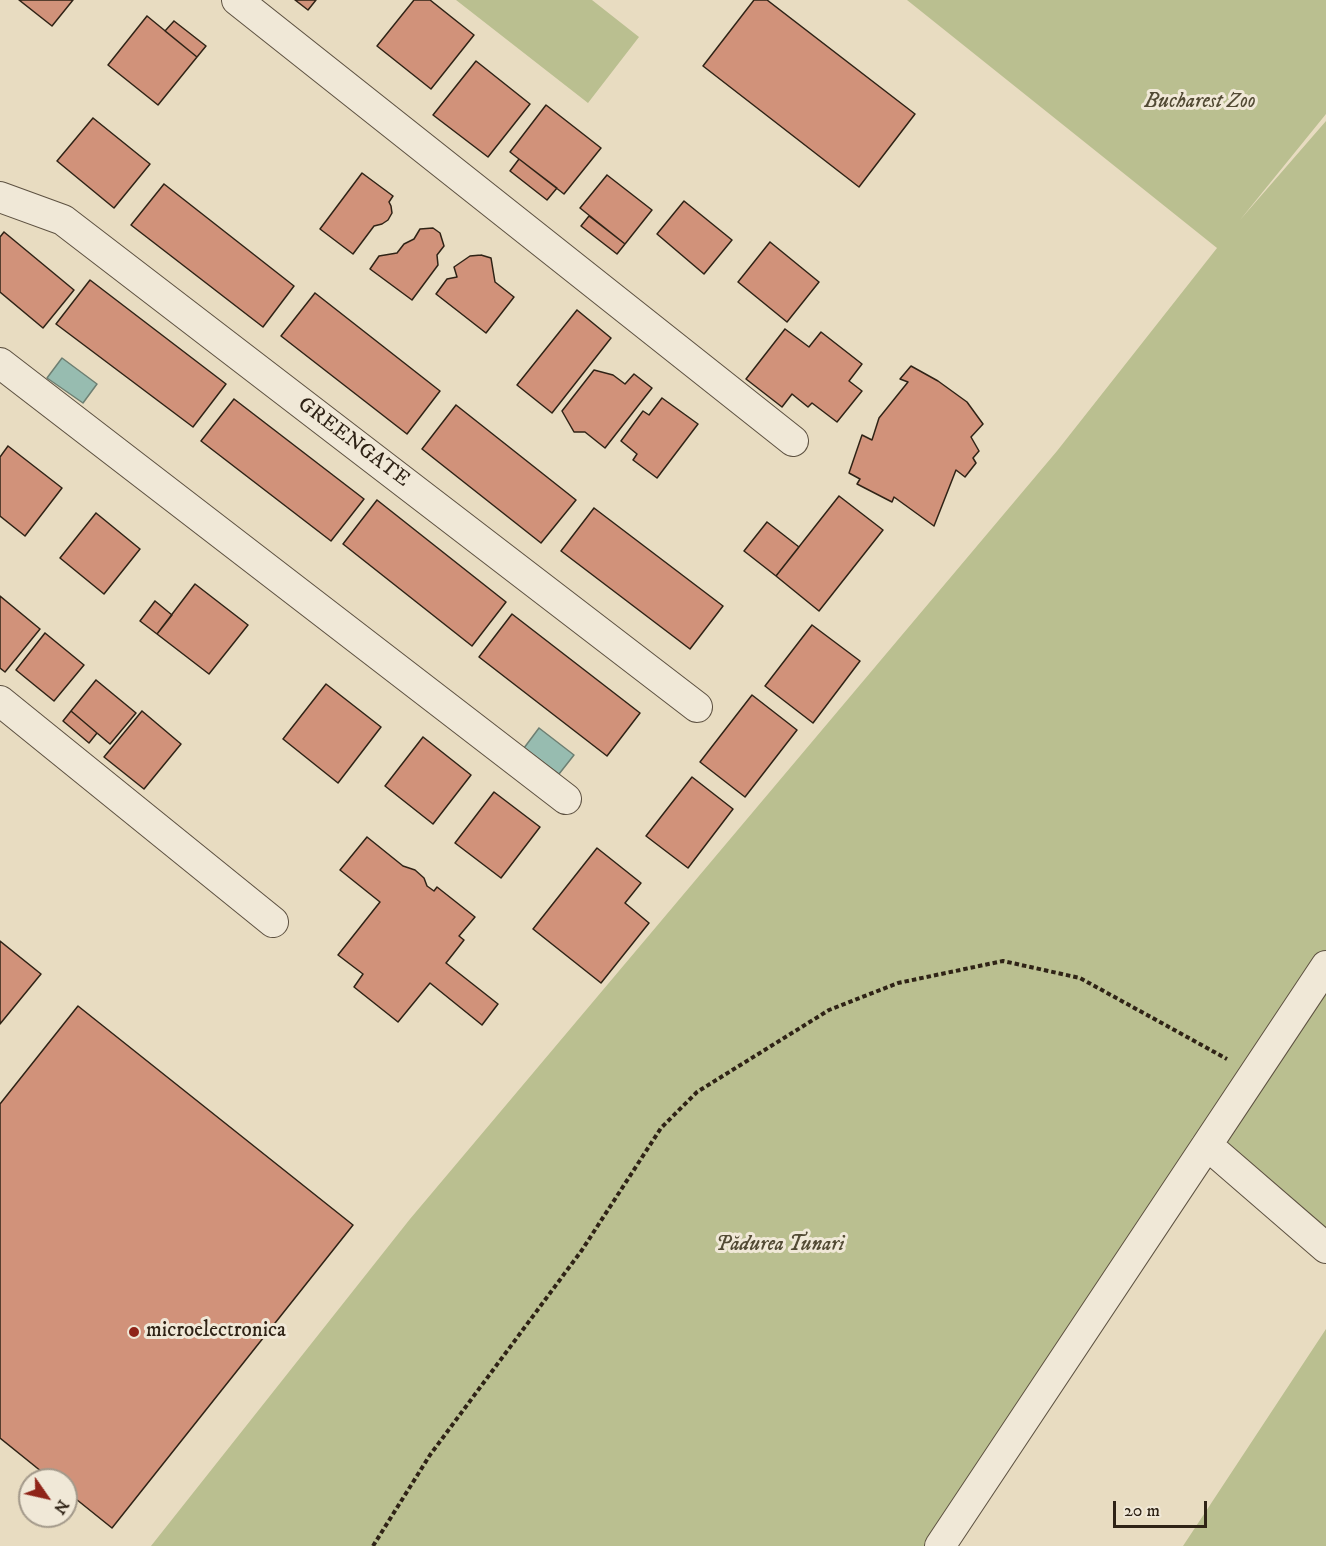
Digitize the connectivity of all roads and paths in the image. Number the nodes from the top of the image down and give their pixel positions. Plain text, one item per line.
1 (237, 0) edge
2 (0, 197) edge
3 (0, 363) edge
4 (794, 441) dead end
5 (0, 701) edge
6 (697, 707) dead end
7 (566, 799) dead end
8 (273, 922) dead end
9 (1326, 966) edge
10 (1254, 1074) junction
11 (1207, 1145) junction
12 (1326, 1248) edge
13 (373, 1546) edge
14 (940, 1546) edge

1 - 4 street
2 - 6 street, GREENGATE
3 - 7 street
5 - 8 street
9 - 10 street
10 - 11 street
10 - 13 path
11 - 12 street
11 - 14 street

